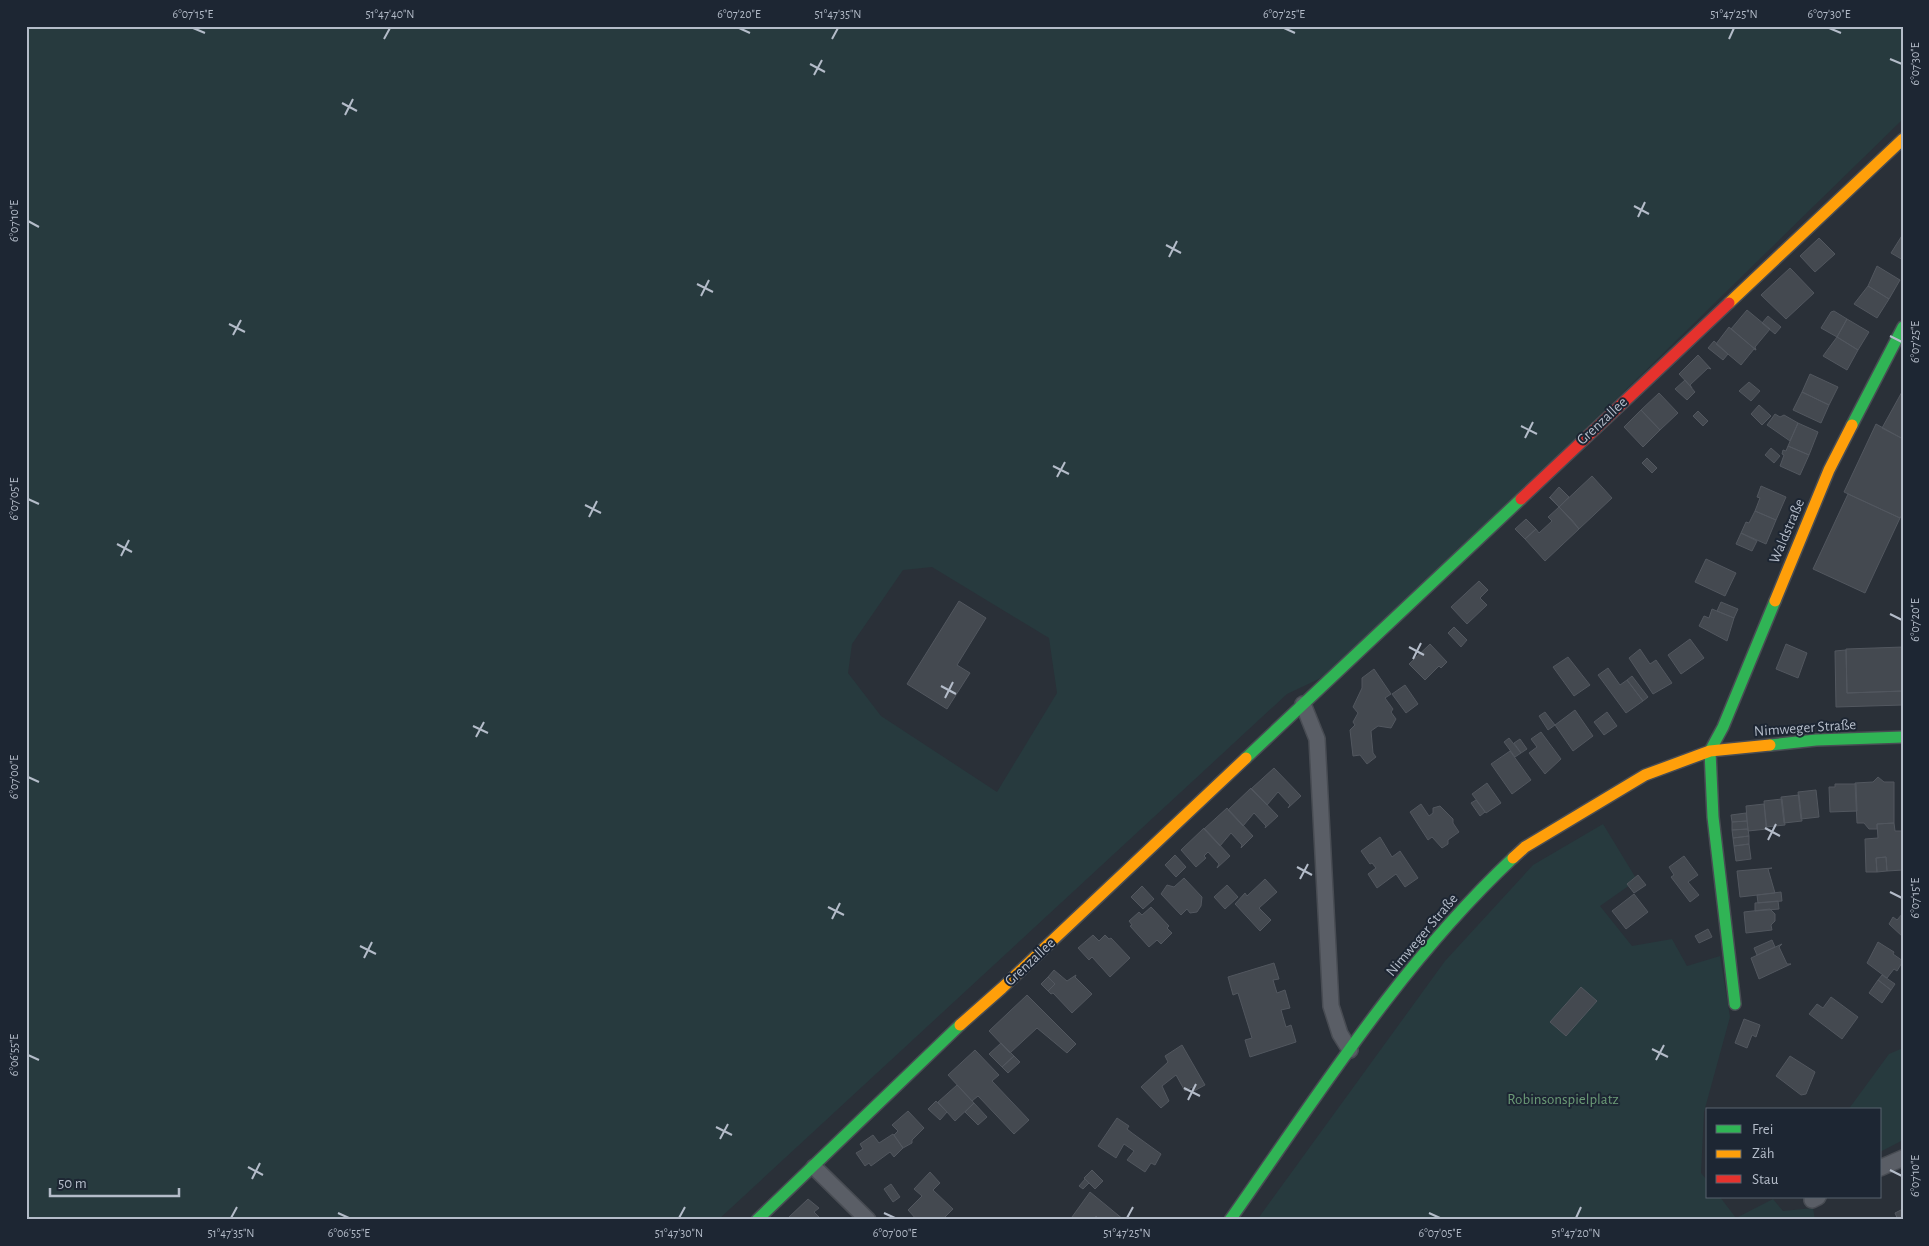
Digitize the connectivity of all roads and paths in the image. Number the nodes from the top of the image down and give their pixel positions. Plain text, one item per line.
1 (1903, 139) edge
2 (1903, 327) edge
3 (1303, 704) junction
4 (1903, 737) edge
5 (1710, 751) junction
6 (1735, 1004) dead end
7 (1350, 1050) junction
8 (1903, 1158) edge
9 (814, 1167) junction
10 (1882, 1167) edge
11 (757, 1220) edge
12 (868, 1220) edge
13 (1230, 1220) edge

1 - 3 street, Grenzallee
2 - 5 street, Waldstraße
3 - 7 street
3 - 9 street, Grenzallee
4 - 5 street, Nimweger Straße
5 - 6 street
5 - 7 street, Nimweger Straße
7 - 13 street, Nimweger Straße
8 - 10 street
9 - 11 street, Grenzallee
9 - 12 street

